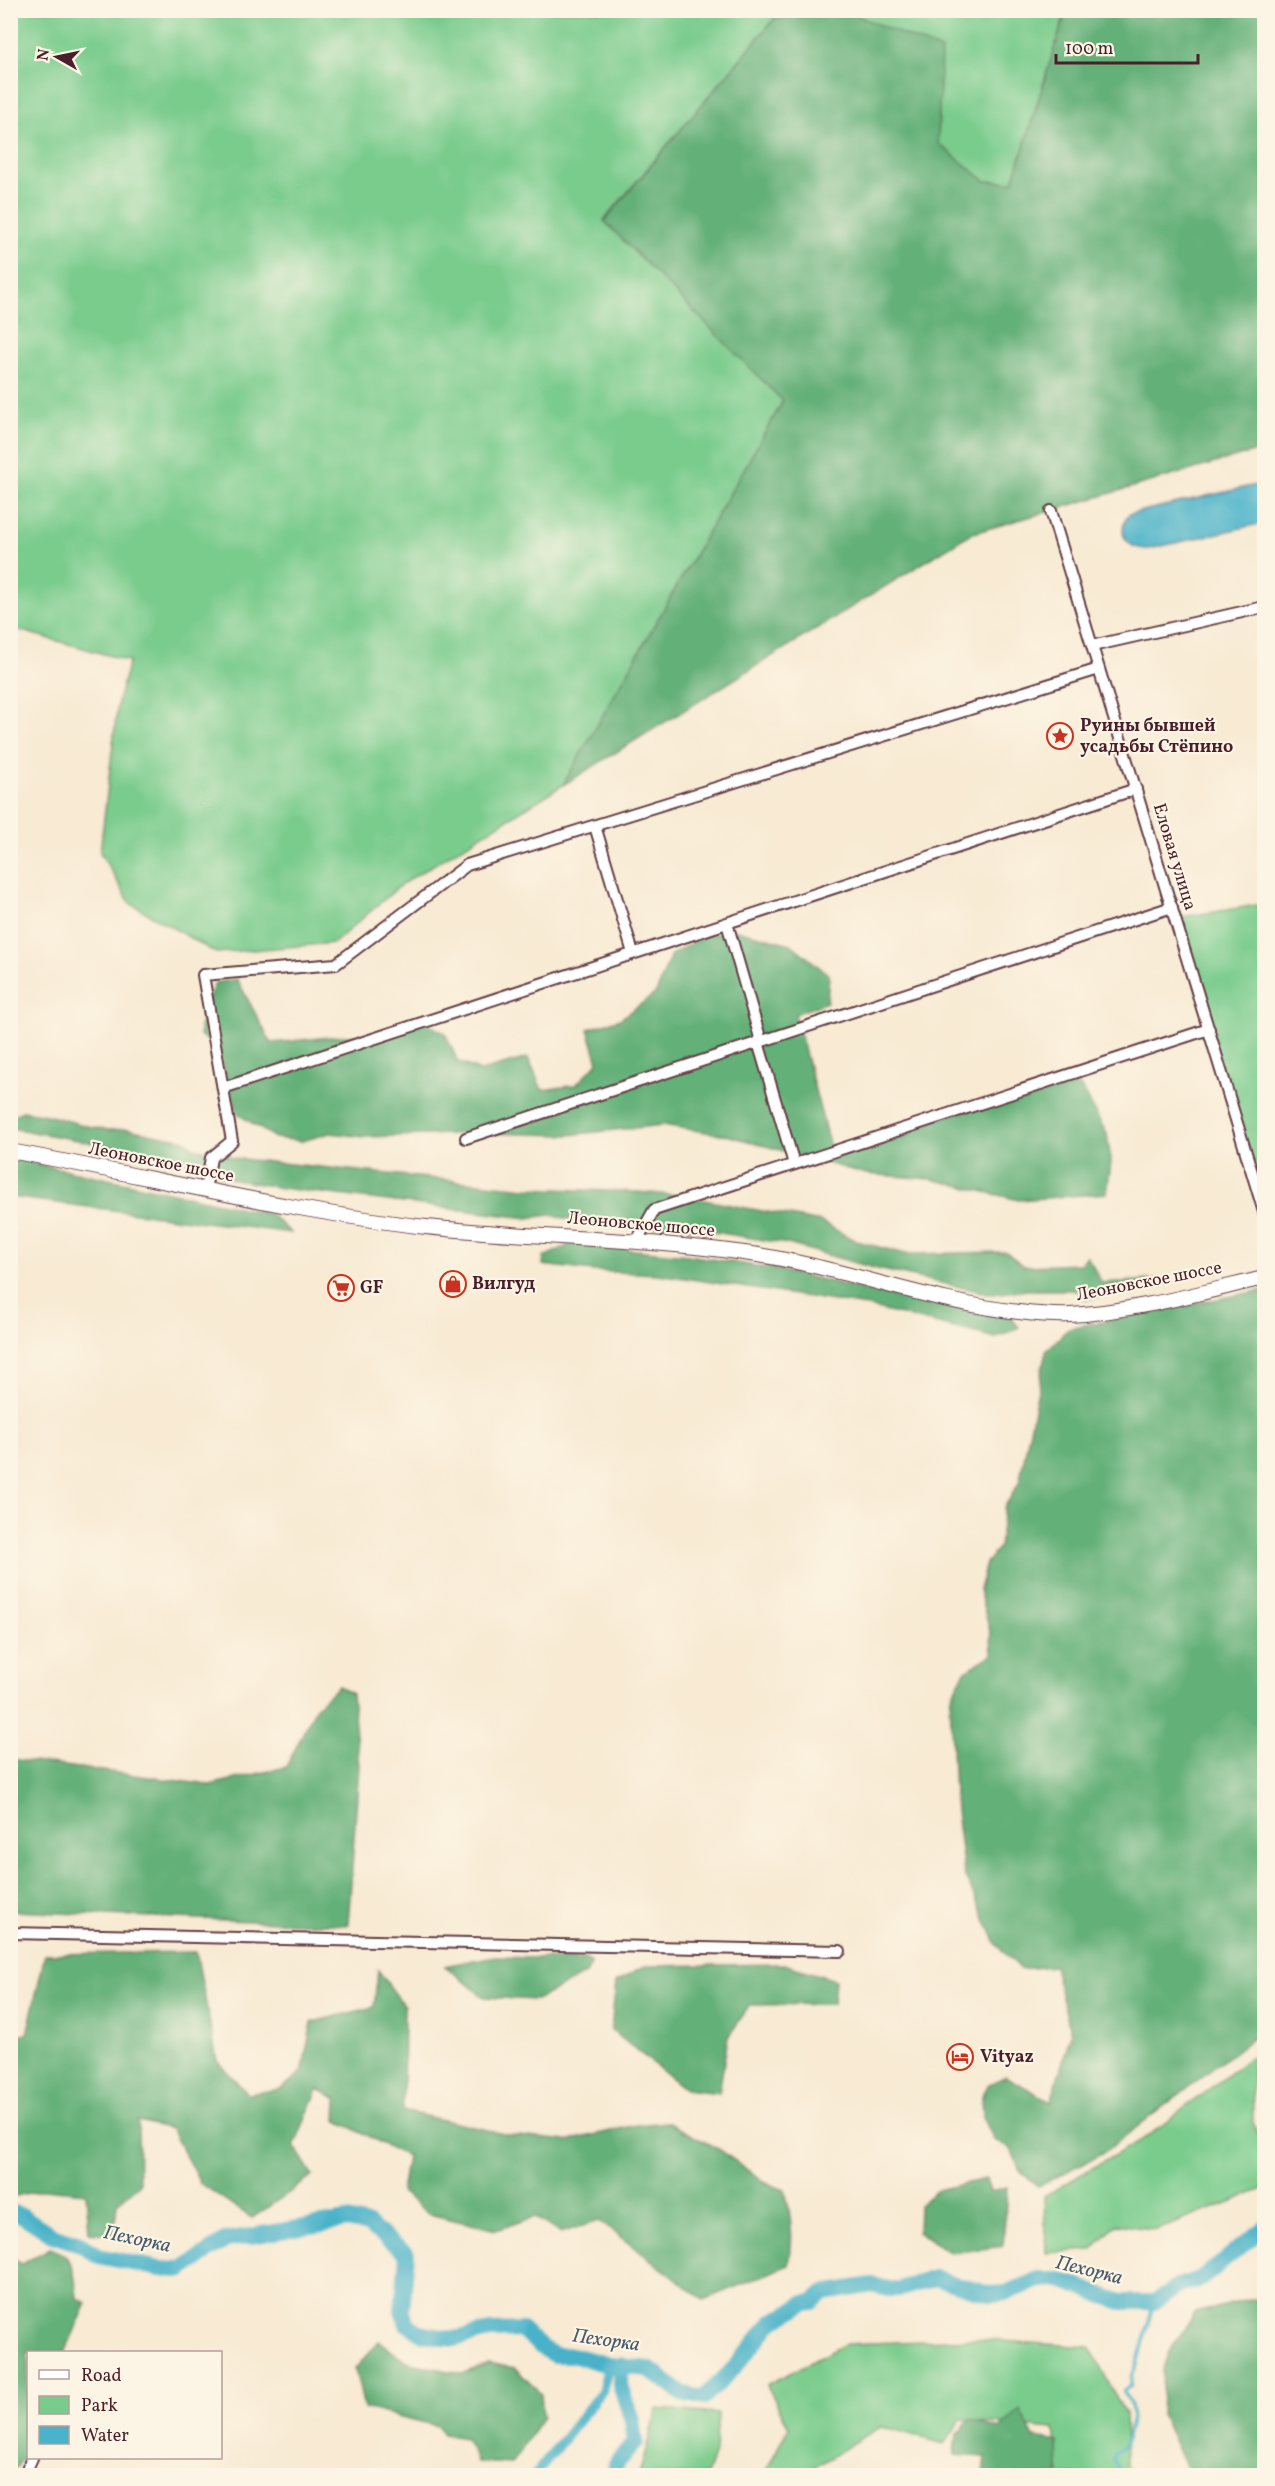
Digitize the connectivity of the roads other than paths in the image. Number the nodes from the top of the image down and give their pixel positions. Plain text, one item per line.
1 (1051, 511) dead end
2 (1264, 607) edge
3 (1092, 646) junction
4 (1099, 669) junction
5 (1136, 789) junction
6 (595, 826) junction
7 (1172, 907) junction
8 (727, 923) junction
9 (633, 954) junction
10 (1209, 1029) junction
11 (760, 1042) junction
12 (223, 1088) junction
13 (466, 1138) dead end
14 (10, 1152) edge
15 (794, 1164) junction
16 (205, 1190) junction
17 (1264, 1212) edge
18 (636, 1242) junction
19 (1264, 1278) edge
20 (10, 1933) edge
21 (840, 1951) dead end
22 (31, 2459) edge
23 (24, 2475) edge

1 - 3 street, Еловая улица
2 - 3 street
3 - 4 street, Еловая улица
4 - 5 street, Еловая улица
4 - 6 street
5 - 7 street, Еловая улица
5 - 8 street
6 - 9 street
6 - 12 street
7 - 10 street, Еловая улица
7 - 11 street
8 - 9 street
8 - 11 street
9 - 12 street
10 - 15 street
10 - 17 street, Еловая улица
11 - 13 street
11 - 15 street
12 - 16 street
14 - 16 main road, Леоновское шоссе
15 - 18 street
16 - 18 main road, Леоновское шоссе
18 - 19 main road, Леоновское шоссе
20 - 21 street
22 - 23 street

